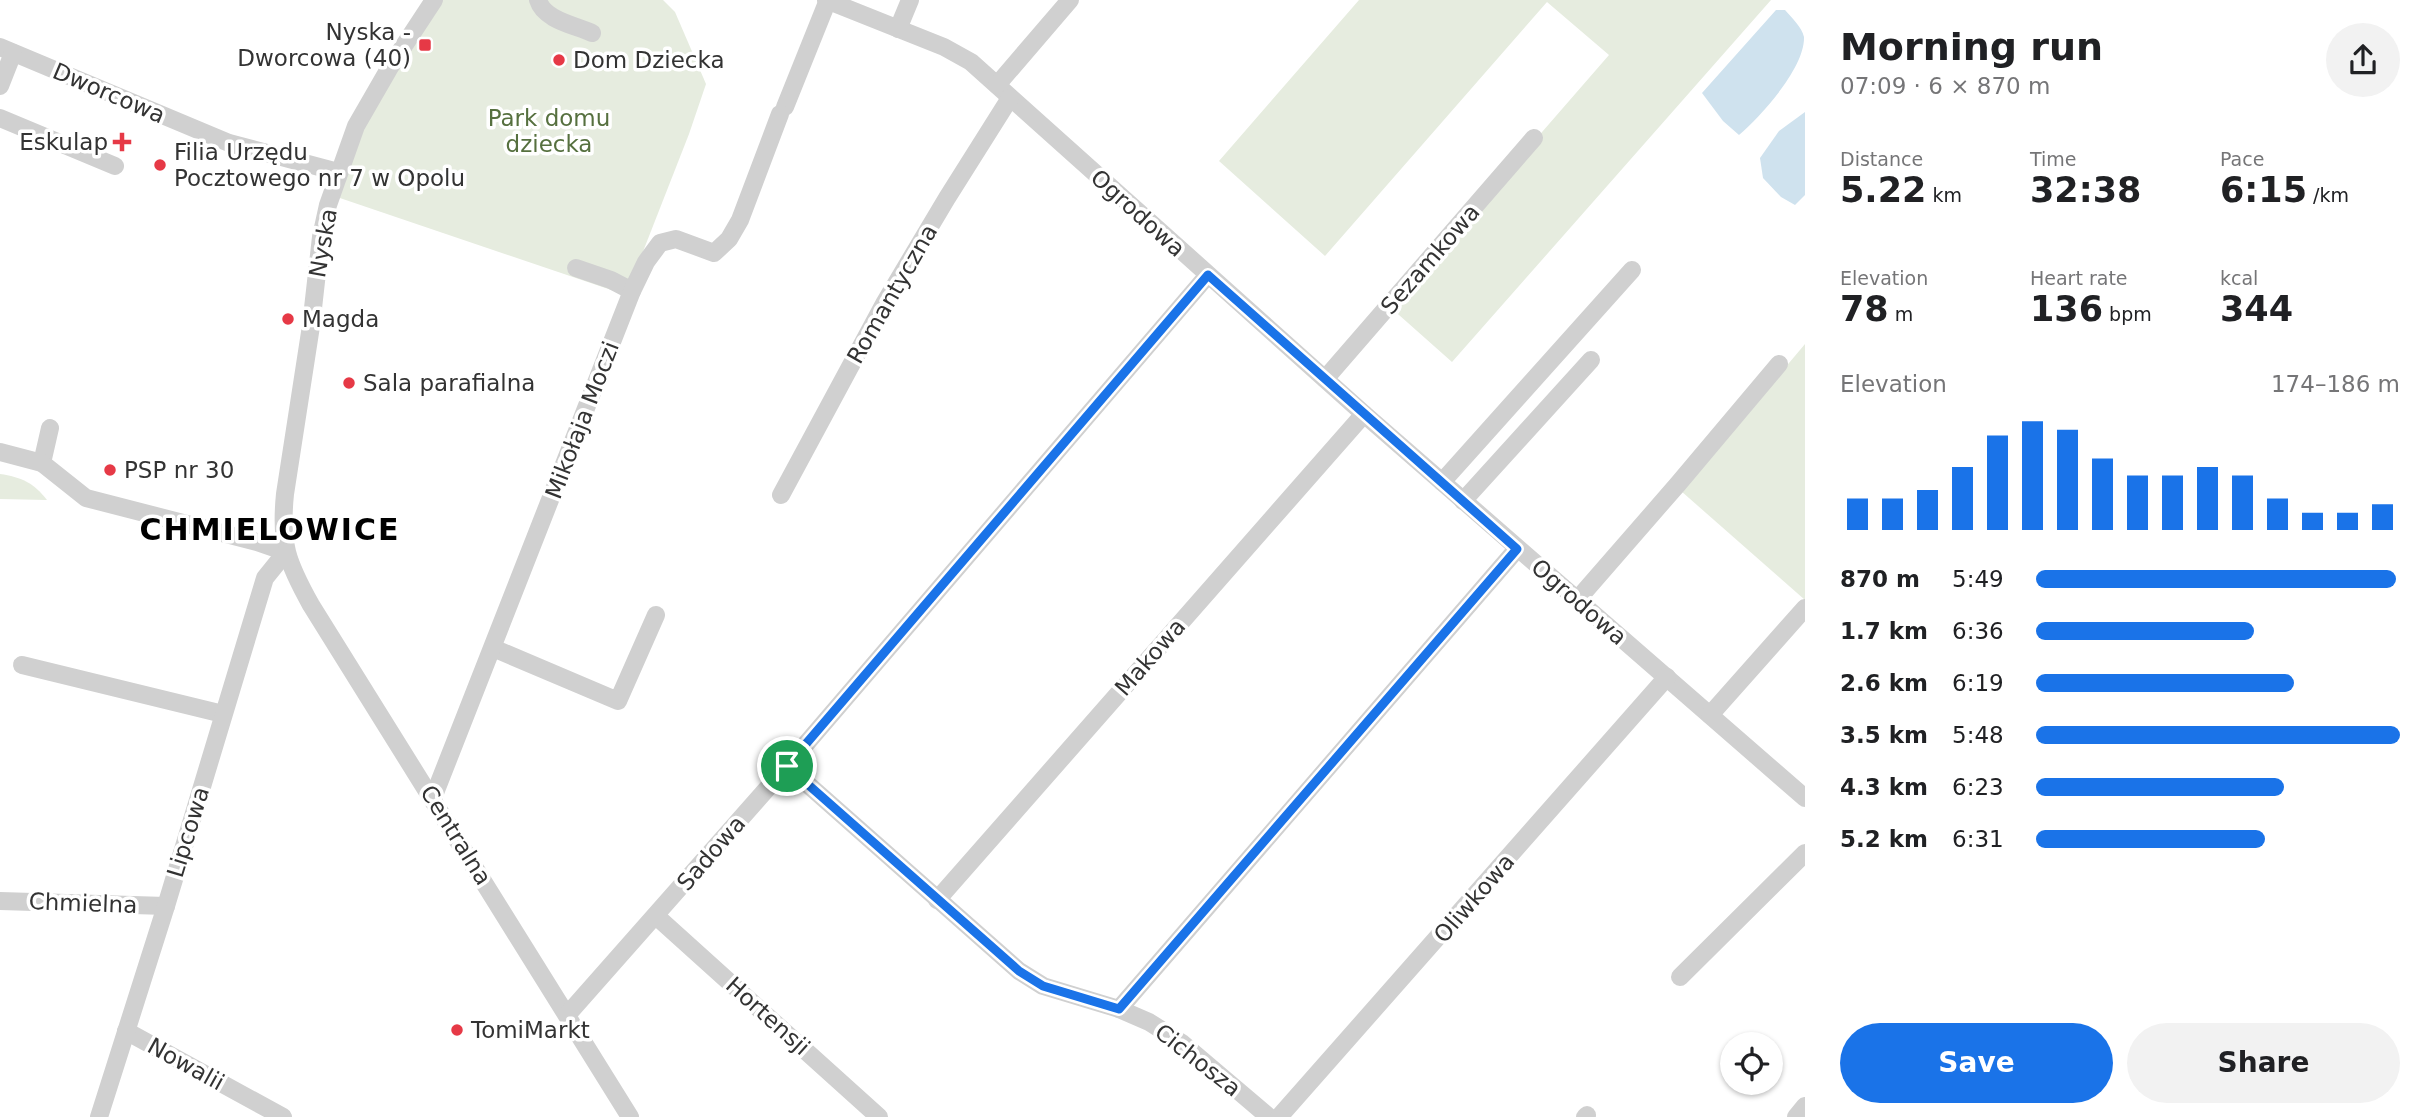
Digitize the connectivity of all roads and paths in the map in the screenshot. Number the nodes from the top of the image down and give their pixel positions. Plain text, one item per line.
1 (434, 0) edge
2 (538, 0) edge
3 (827, 0) edge
4 (910, 0) edge
5 (1070, 0) edge
6 (898, 29) junction
7 (592, 33) dead end
8 (7, 50) edge
9 (997, 85) junction
10 (0, 86) edge
11 (1010, 98) junction
12 (0, 118) edge
13 (1534, 138) dead end
14 (115, 166) dead end
15 (338, 172) junction
16 (576, 268) dead end
17 (1632, 270) dead end
18 (1208, 275) junction
19 (632, 291) junction
20 (1591, 360) dead end
21 (1779, 364) dead end
22 (1325, 379) junction
23 (1364, 414) junction
24 (50, 428) dead end
25 (0, 452) edge
26 (41, 463) junction
27 (1442, 482) junction
28 (781, 495) dead end
29 (1463, 501) junction
30 (1517, 549) junction
31 (286, 552) junction
32 (1577, 600) junction
33 (1805, 608) edge
34 (656, 615) dead end
35 (493, 648) junction
36 (22, 665) dead end
37 (1667, 677) junction
38 (223, 714) junction
39 (1710, 715) junction
40 (787, 766) junction
41 (433, 798) junction
42 (1805, 798) edge
43 (1805, 853) edge
44 (937, 900) junction
45 (0, 901) edge
46 (166, 906) junction
47 (656, 916) junction
48 (1680, 977) dead end
49 (1119, 1009) junction
50 (568, 1014) junction
51 (126, 1031) junction
52 (1805, 1106) edge
53 (99, 1117) edge
54 (283, 1117) edge
55 (631, 1117) edge
56 (879, 1117) edge
57 (1269, 1117) edge
58 (1279, 1117) edge
59 (1796, 1117) edge

1 - 15 street, Nyska
2 - 7 street
3 - 6 street, Ogrodowa
3 - 19 street, Mikołaja Moczi
4 - 6 street
5 - 9 street
6 - 9 street, Ogrodowa
8 - 10 street
8 - 15 street, Dworcowa
9 - 11 street, Ogrodowa
11 - 18 street, Ogrodowa
11 - 28 street, Romantyczna
12 - 14 street
13 - 22 street, Sezamkowa
15 - 31 street, Nyska
16 - 19 street
17 - 27 street
18 - 22 street, Ogrodowa
18 - 40 street, Sadowa
19 - 35 street, Mikołaja Moczi
20 - 29 street
21 - 32 street
22 - 23 street, Ogrodowa
23 - 27 street, Ogrodowa
23 - 44 street, Makowa
24 - 26 street
25 - 26 street
26 - 31 street
27 - 29 street, Ogrodowa
29 - 30 street, Ogrodowa
30 - 32 street, Ogrodowa
30 - 49 street
31 - 38 street, Lipcowa
31 - 41 street, Centralna
32 - 37 street, Ogrodowa
33 - 39 street
34 - 35 street
35 - 41 street, Mikołaja Moczi
36 - 38 street
37 - 39 street, Ogrodowa
37 - 58 street, Oliwkowa
38 - 46 street, Lipcowa
39 - 42 street, Ogrodowa
40 - 44 street, Cichosza
40 - 47 street, Sadowa
41 - 50 street, Centralna
43 - 48 street
44 - 49 street, Cichosza
45 - 46 street, Chmielna
46 - 51 street, Lipcowa
47 - 50 street, Sadowa
47 - 56 street, Hortensji
49 - 57 street, Cichosza
50 - 55 street, Centralna
51 - 53 street, Lipcowa
51 - 54 street, Nowalii
52 - 59 street

